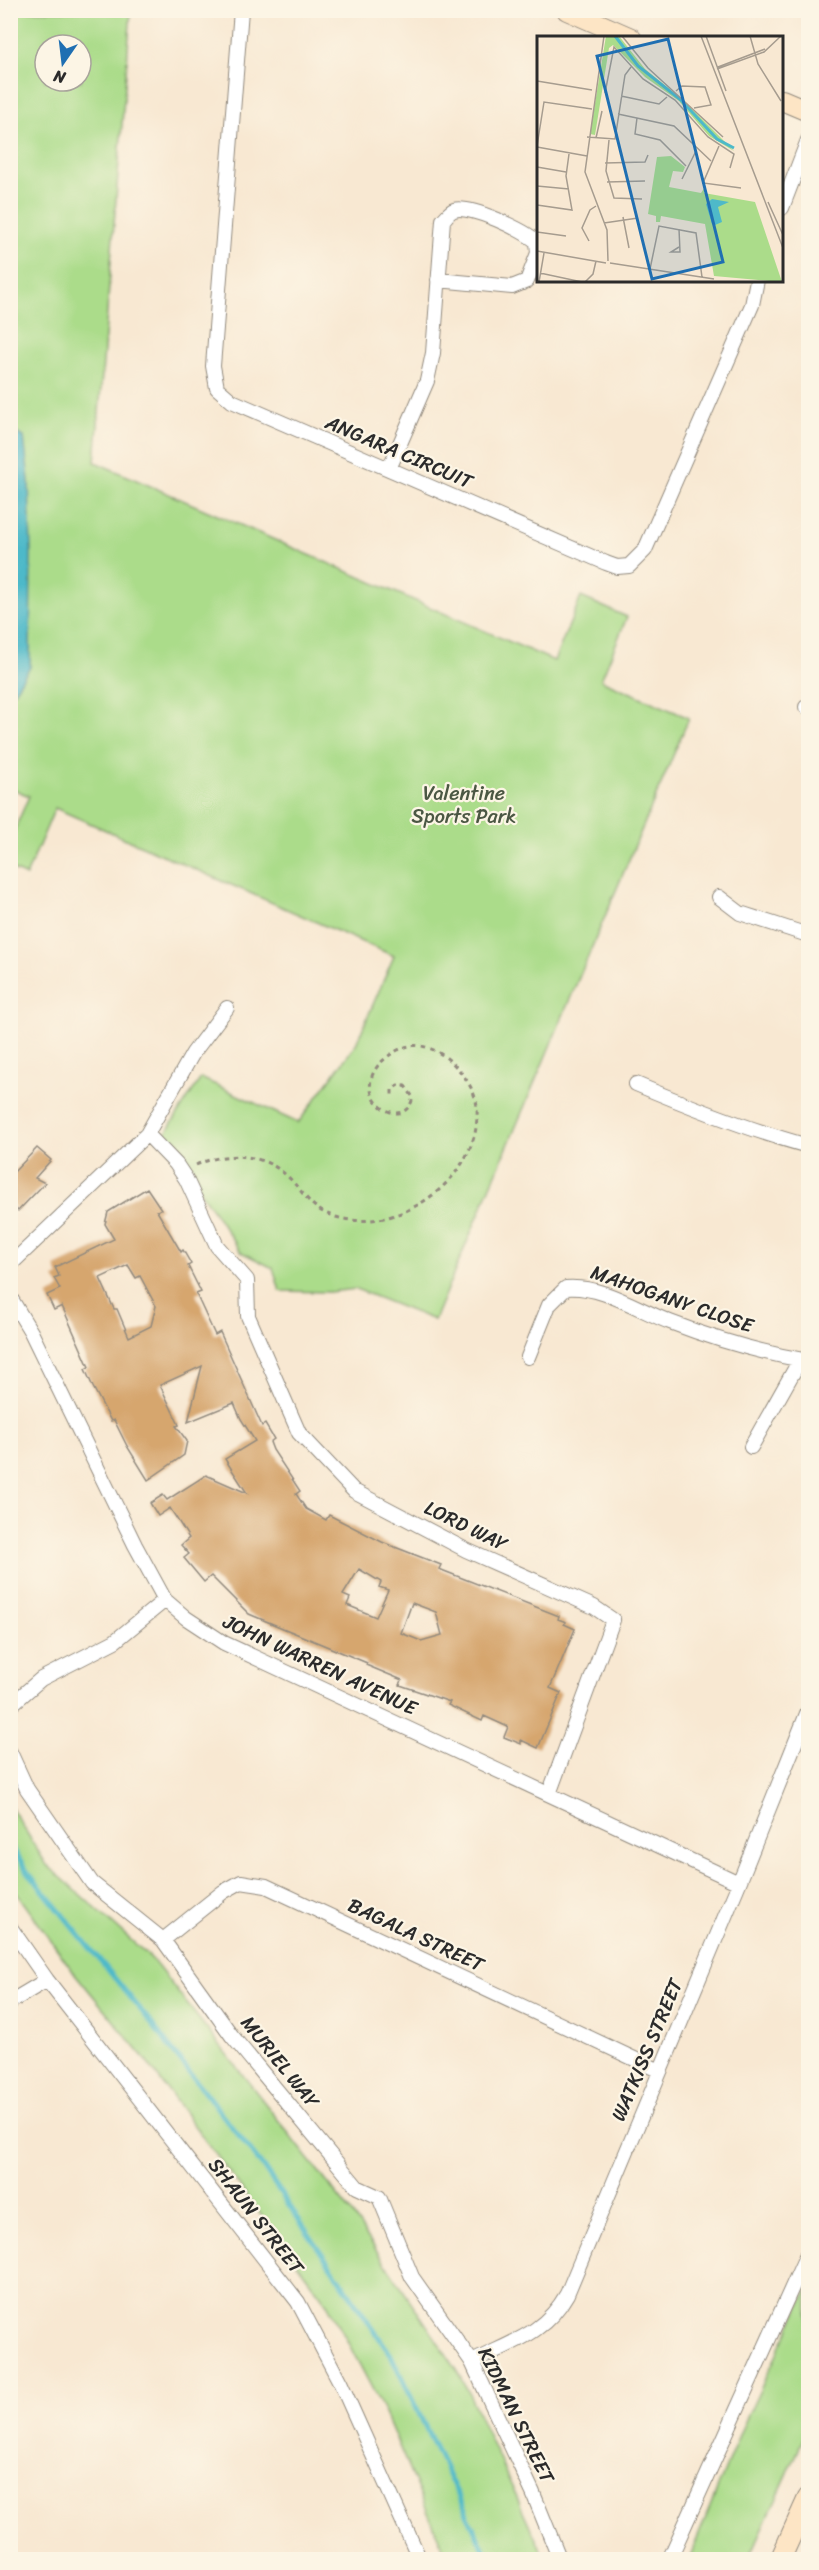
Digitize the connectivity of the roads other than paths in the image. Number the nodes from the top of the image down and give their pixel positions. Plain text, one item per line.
1 (241, 10) edge
2 (567, 10) edge
3 (626, 36) edge
4 (783, 100) edge
5 (808, 111) edge
6 (808, 140) edge
7 (783, 205) edge
8 (537, 242) edge
9 (537, 255) edge
10 (438, 280) junction
11 (757, 282) edge
12 (389, 469) junction
13 (719, 897) dead end
14 (808, 935) edge
15 (227, 1008) dead end
16 (636, 1084) dead end
17 (147, 1134) junction
18 (808, 1146) edge
19 (10, 1265) edge
20 (10, 1297) edge
21 (528, 1357) dead end
22 (804, 1361) edge
23 (751, 1447) dead end
24 (165, 1600) junction
25 (10, 1706) edge
26 (808, 1711) edge
27 (10, 1752) edge
28 (549, 1794) junction
29 (739, 1883) junction
30 (10, 1927) edge
31 (163, 1940) junction
32 (47, 1980) junction
33 (10, 2002) edge
34 (660, 2071) junction
35 (379, 2197) joint
36 (808, 2252) edge
37 (472, 2362) junction
38 (808, 2498) edge
39 (420, 2559) edge
40 (560, 2559) edge
41 (669, 2559) edge
42 (780, 2559) edge

1 - 12 street, ANGARA CIRCUIT
2 - 3 street
4 - 5 street
6 - 7 street
8 - 10 street
9 - 10 street
10 - 12 street
11 - 12 street, ANGARA CIRCUIT
13 - 14 street
15 - 17 street
16 - 18 street
17 - 19 street
17 - 28 street, LORD WAY
20 - 24 street, JOHN WARREN AVENUE
21 - 22 street, MAHOGANY CLOSE
22 - 23 street
24 - 25 street
24 - 28 street, JOHN WARREN AVENUE
26 - 29 street, WATKISS STREET
27 - 31 street, MURIEL WAY
28 - 29 street, JOHN WARREN AVENUE
29 - 34 street, WATKISS STREET
30 - 32 street, SHAUN STREET
31 - 34 street, BAGALA STREET
31 - 35 street, MURIEL WAY
32 - 33 street
32 - 39 street, SHAUN STREET
34 - 37 street, WATKISS STREET
35 - 37 street, KIDMAN STREET
36 - 41 street
37 - 40 street, KIDMAN STREET
38 - 42 street

